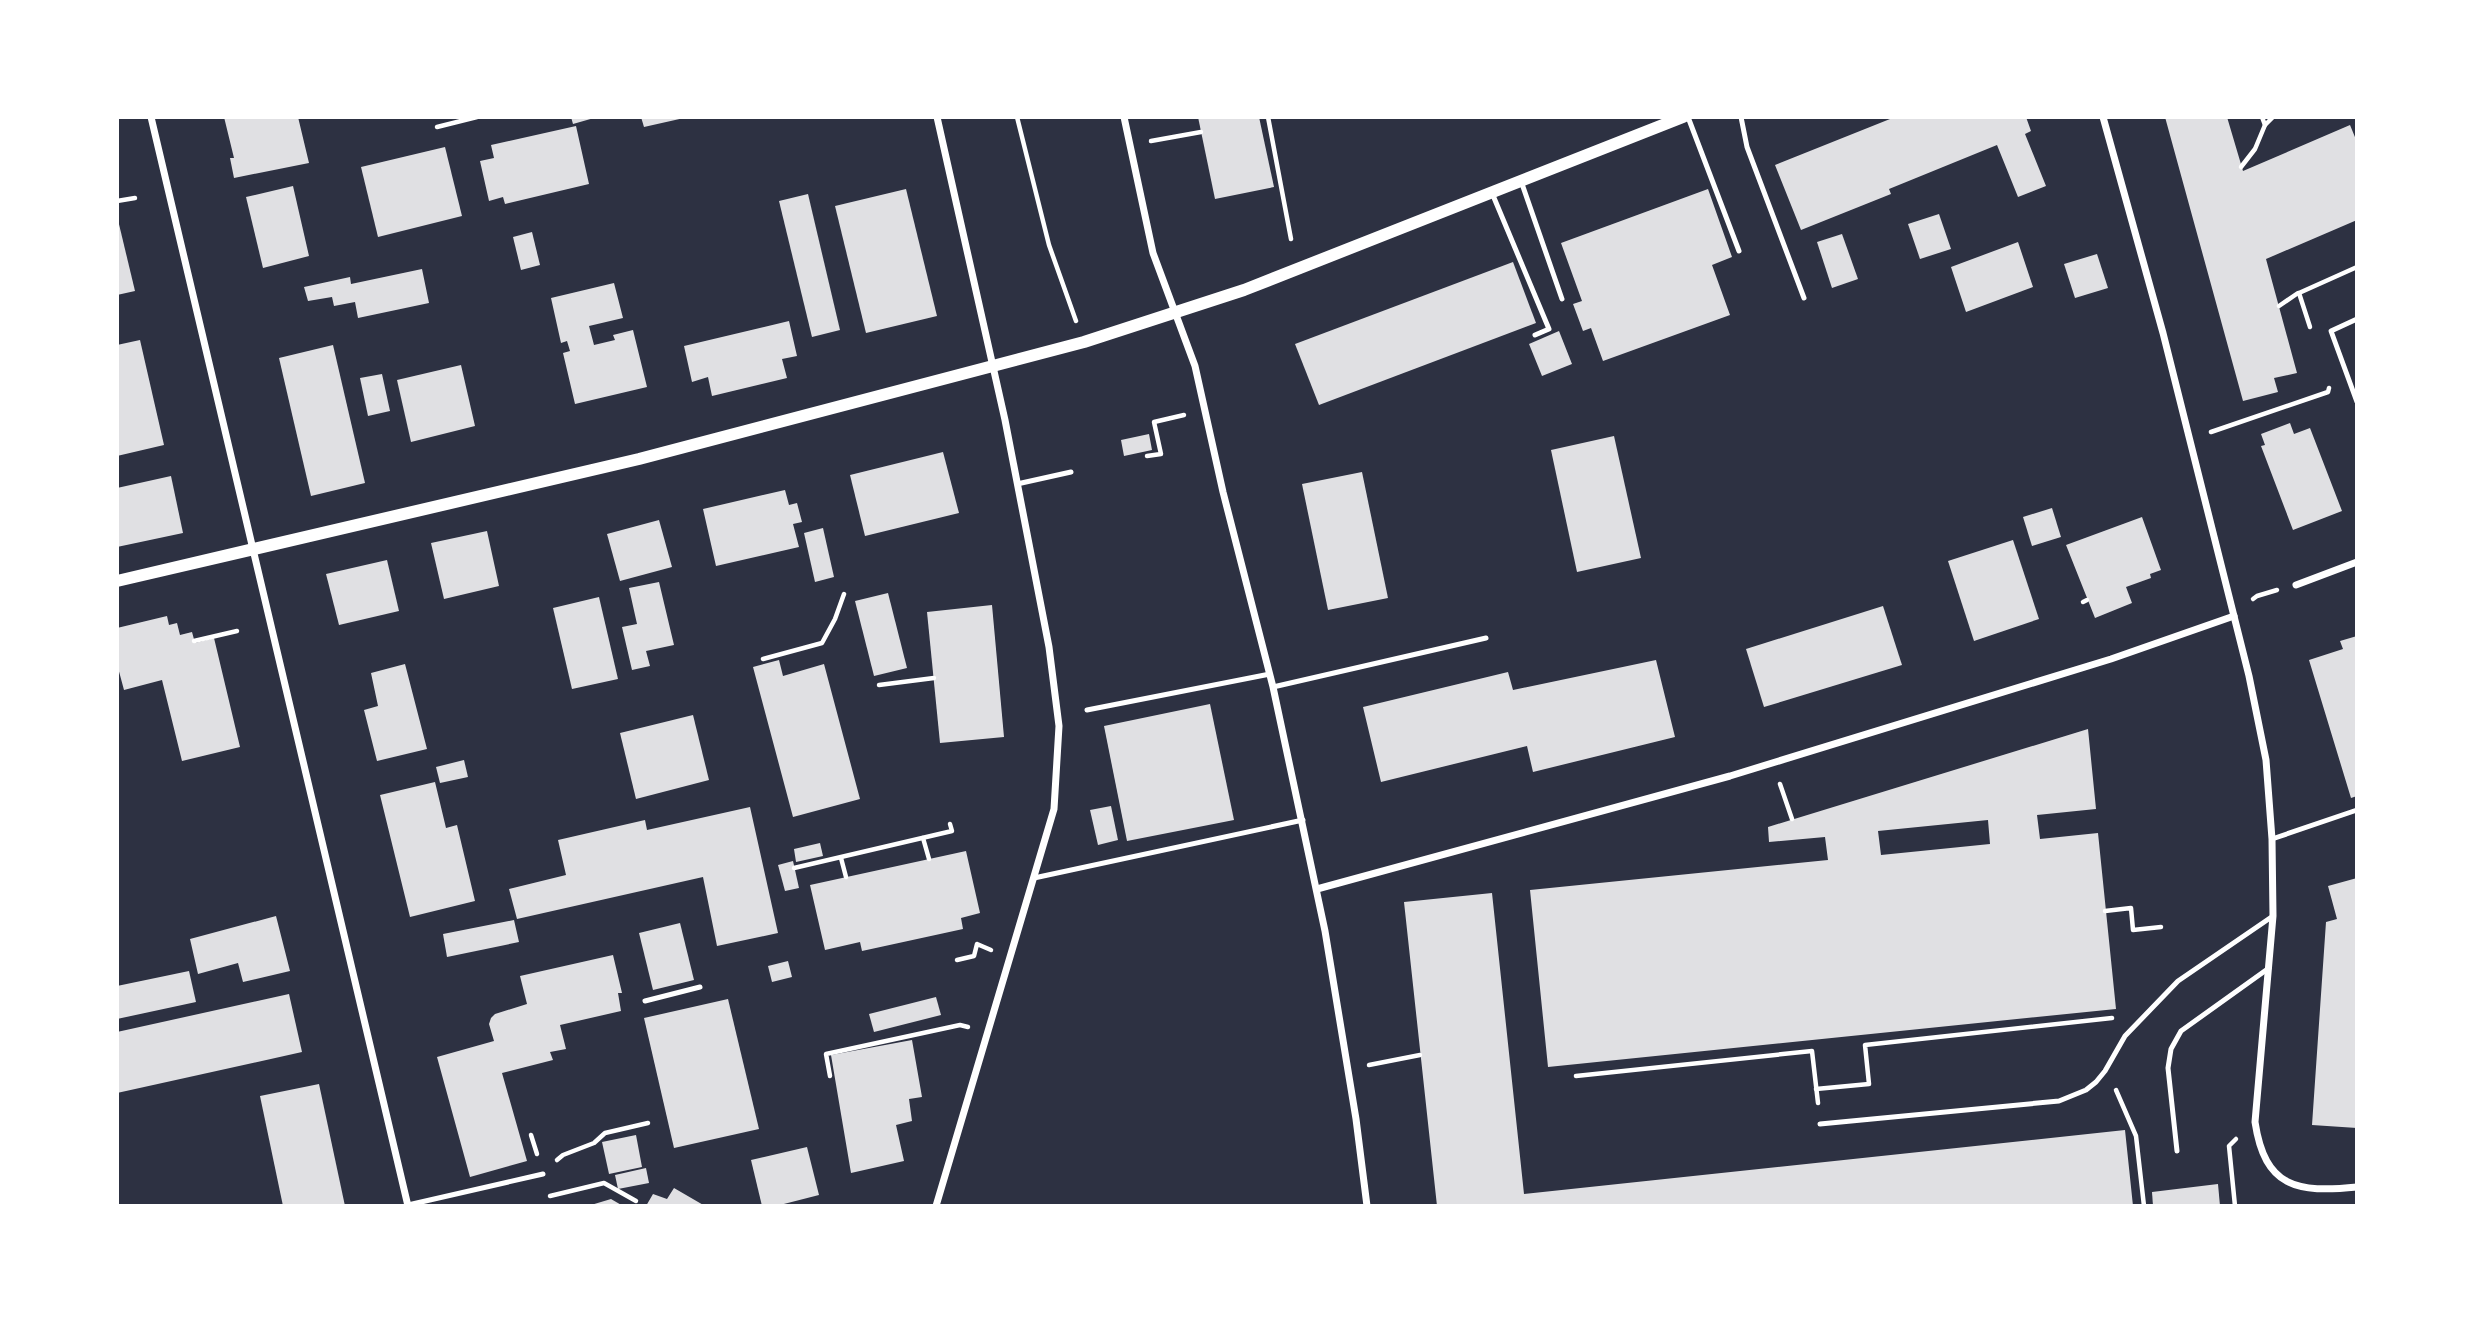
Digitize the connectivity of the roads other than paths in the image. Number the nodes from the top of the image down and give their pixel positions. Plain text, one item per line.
1 (151, 117) edge
2 (937, 117) edge
3 (1124, 117) edge
4 (1686, 117) edge
5 (1741, 117) edge
6 (2103, 117) edge
7 (1521, 181) junction
8 (1492, 192) junction
9 (1739, 251) dead end
10 (1804, 298) dead end
11 (1562, 299) dead end
12 (1176, 314) junction
13 (2357, 319) edge
14 (1535, 335) dead end
15 (993, 366) junction
16 (2357, 402) edge
17 (1071, 472) dead end
18 (1017, 484) junction
19 (253, 549) junction
20 (2357, 562) edge
21 (117, 582) edge
22 (2296, 585) road end
23 (2234, 616) junction
24 (1486, 638) dead end
25 (1270, 674) junction
26 (1273, 687) junction
27 (1087, 710) dead end
28 (2357, 810) edge
29 (1303, 820) junction
30 (2272, 839) junction
31 (1034, 878) junction
32 (1317, 889) junction
33 (2273, 916) junction
34 (2269, 968) junction
35 (700, 987) dead end
36 (645, 1001) dead end
37 (1820, 1124) road end
38 (2177, 1151) dead end
39 (543, 1174) road end
40 (2357, 1187) edge
41 (408, 1206) edge
42 (936, 1206) edge
43 (1367, 1206) edge

1 - 19 street
2 - 15 street
3 - 12 street
4 - 7 street
4 - 9 lane
5 - 10 lane
6 - 23 street
7 - 8 street
7 - 11 lane
8 - 12 street
8 - 14 lane
12 - 15 street
12 - 25 street
13 - 16 lane
15 - 18 street
15 - 19 street
17 - 18 lane
18 - 31 street
19 - 21 street
19 - 41 street
20 - 22 street
23 - 30 street
23 - 32 street
24 - 26 lane
25 - 26 street
25 - 27 lane
26 - 29 street
28 - 30 lane
29 - 31 lane
29 - 32 street
30 - 33 street
31 - 42 street
32 - 43 street
33 - 34 street
33 - 37 lane
34 - 38 lane
34 - 40 street
35 - 36 lane
39 - 41 lane

